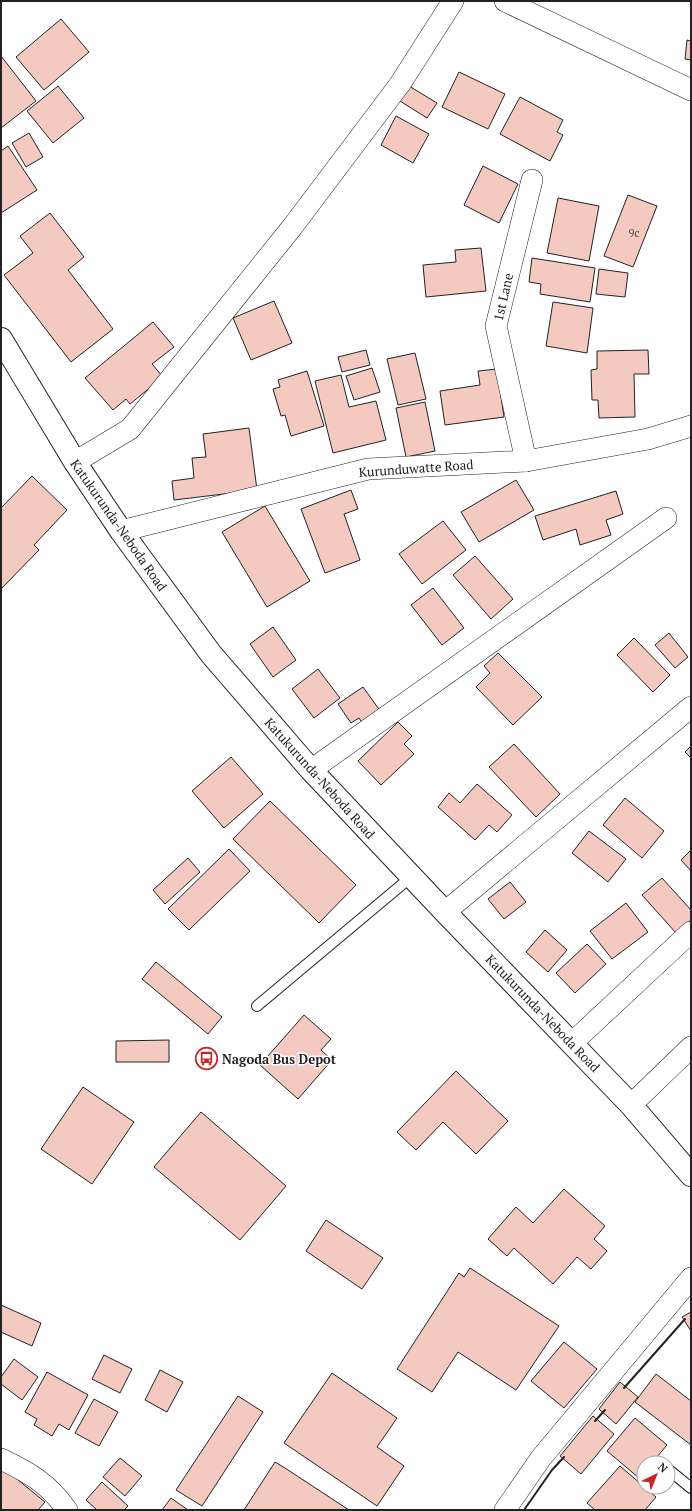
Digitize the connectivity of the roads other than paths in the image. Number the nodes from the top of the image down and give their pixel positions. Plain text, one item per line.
1 (452, 1) edge
2 (505, 1) edge
3 (691, 90) edge
4 (532, 180) dead end
5 (1, 339) edge
6 (691, 426) edge
7 (526, 461) junction
8 (75, 462) junction
9 (666, 518) dead end
10 (121, 531) junction
11 (691, 707) edge
12 (311, 770) junction
13 (412, 877) junction
14 (445, 912) junction
15 (691, 932) edge
16 (257, 1006) dead end
17 (572, 1044) junction
18 (691, 1048) edge
19 (632, 1105) junction
20 (691, 1176) edge
21 (691, 1278) edge
22 (1, 1459) edge
23 (676, 1476) edge
24 (691, 1488) edge
25 (67, 1510) edge
26 (505, 1510) edge

1 - 8 street
2 - 3 street
4 - 7 street, 1st Lane
5 - 8 main road, Katukurunda-Neboda Road
6 - 7 street, Kurunduwatte Road
7 - 10 street, Kurunduwatte Road
8 - 10 main road, Katukurunda-Neboda Road
9 - 12 street
10 - 12 main road, Katukurunda-Neboda Road
11 - 14 street
12 - 13 main road, Katukurunda-Neboda Road
13 - 14 main road, Katukurunda-Neboda Road
13 - 16 lane
14 - 17 main road, Katukurunda-Neboda Road
15 - 17 street
17 - 19 main road, Katukurunda-Neboda Road
18 - 19 street
19 - 20 main road, Katukurunda-Neboda Road
21 - 26 street
22 - 25 street
23 - 24 lane

